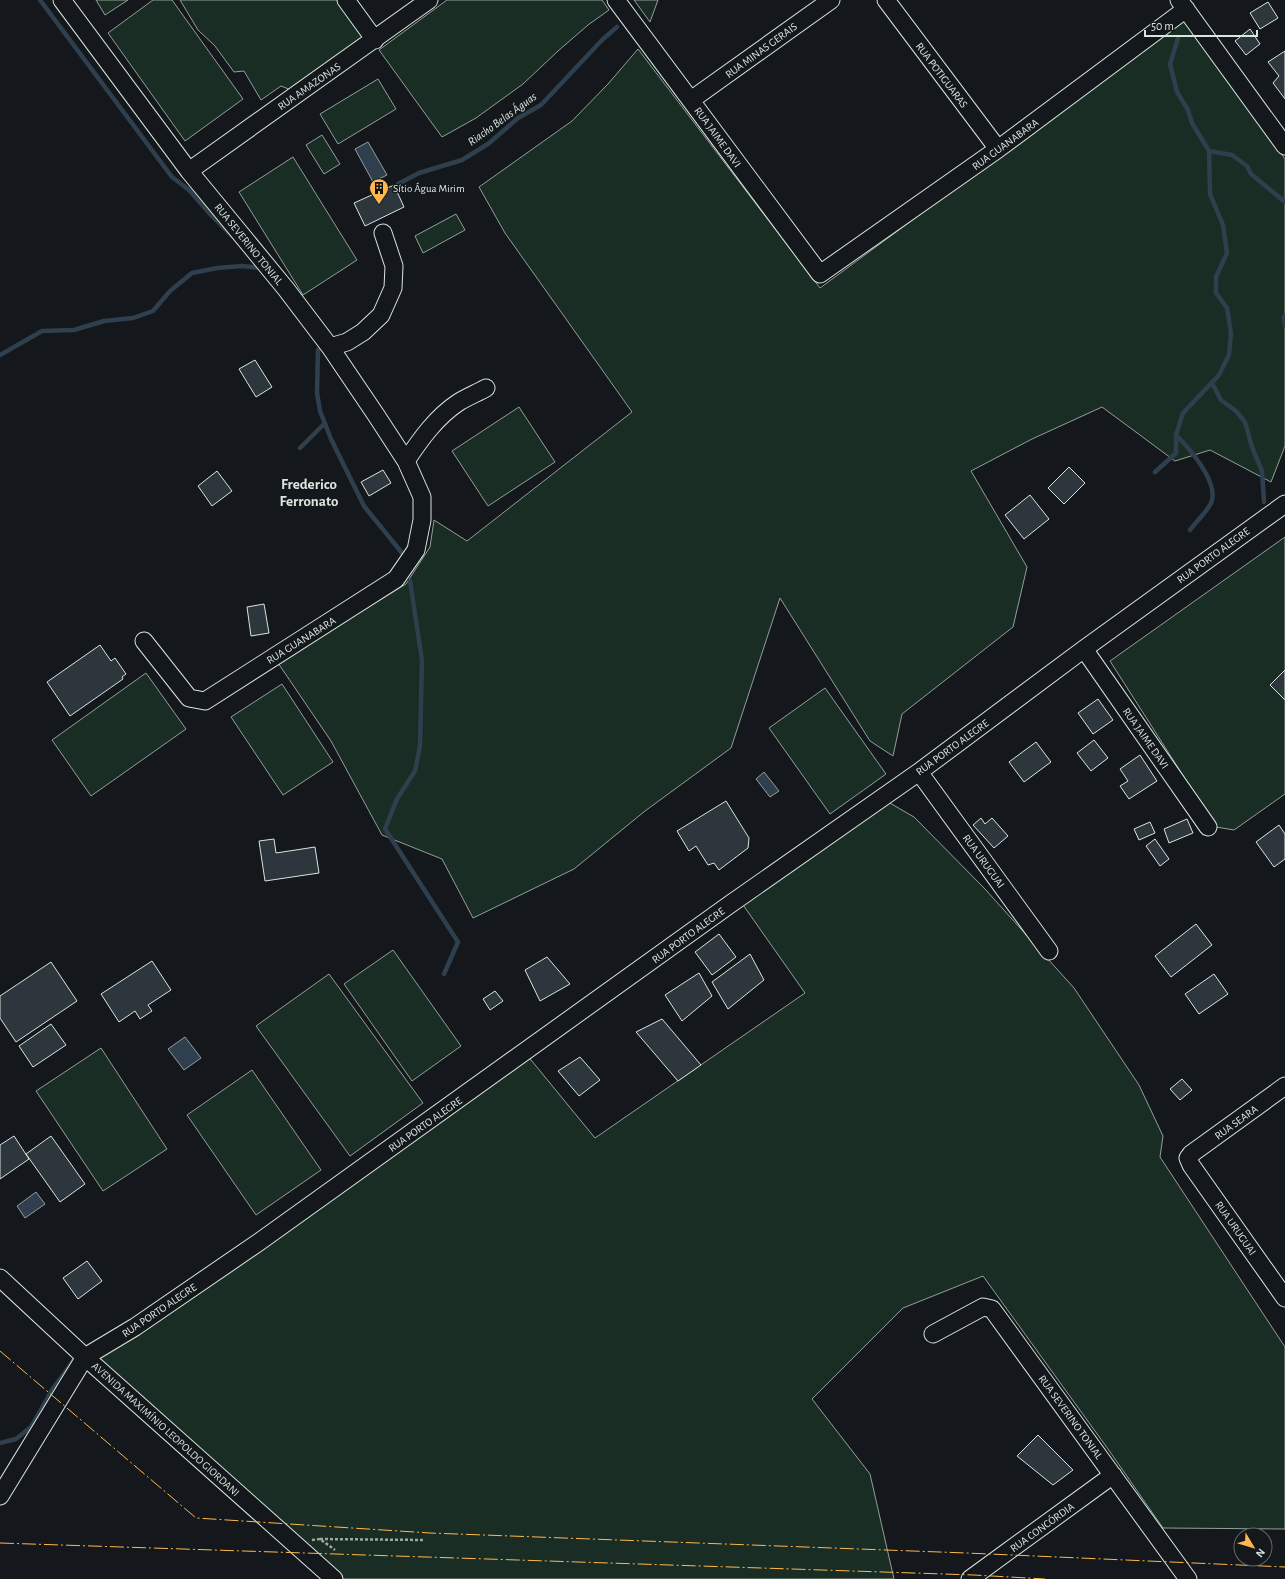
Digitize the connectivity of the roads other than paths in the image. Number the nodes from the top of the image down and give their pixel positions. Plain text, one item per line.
1 (62, 0) edge
2 (346, 0) edge
3 (429, 0) edge
4 (616, 0) edge
5 (830, 0) edge
6 (886, 0) edge
7 (1183, 5) edge
8 (375, 40) junction
9 (691, 100) junction
10 (1285, 146) edge
11 (998, 150) junction
12 (189, 171) junction
13 (383, 233) dead end
14 (820, 274) joint
15 (330, 347) junction
16 (486, 388) dead end
17 (406, 462) junction
18 (422, 497) joint
19 (1285, 504) edge
20 (144, 641) dead end
21 (1084, 649) junction
22 (919, 772) junction
23 (1208, 827) dead end
24 (1049, 951) dead end
25 (1285, 1086) edge
26 (1188, 1158) joint
27 (0, 1278) edge
28 (1285, 1298) edge
29 (933, 1334) dead end
30 (85, 1357) junction
31 (1114, 1475) junction
32 (0, 1496) edge
33 (334, 1579) edge
34 (970, 1579) edge
35 (1188, 1579) edge

1 - 12 street, RUA SEVERINO TONIAL
2 - 8 street
3 - 8 street, RUA AMAZONAS
4 - 9 street, RUA JAIME DAVI
5 - 9 street, RUA MINAS GERAIS
6 - 11 street, RUA POTIGUARAS
7 - 10 street
7 - 11 street, RUA GUANABARA
8 - 12 street, RUA AMAZONAS
9 - 14 street, RUA JAIME DAVI
11 - 14 street, RUA GUANABARA
12 - 15 street, RUA SEVERINO TONIAL
13 - 15 street
15 - 17 street, RUA SEVERINO TONIAL
16 - 17 street
17 - 18 street, RUA SEVERINO TONIAL
18 - 20 street, RUA GUANABARA
19 - 21 street, RUA PORTO ALEGRE
21 - 22 street, RUA PORTO ALEGRE
21 - 23 street, RUA JAIME DAVI
22 - 24 street, RUA URUGUAI
22 - 30 street, RUA PORTO ALEGRE
25 - 26 street, RUA SEARA
26 - 28 street, RUA URUGUAI
27 - 30 street, AVENIDA MAXIMÍNIO LEOPOLDO GIORDANI
29 - 31 street, RUA SEVERINO TONIAL
30 - 32 street
30 - 33 street, AVENIDA MAXIMÍNIO LEOPOLDO GIORDANI
31 - 34 street, RUA CONCÓRDIA
31 - 35 street, RUA SEVERINO TONIAL

